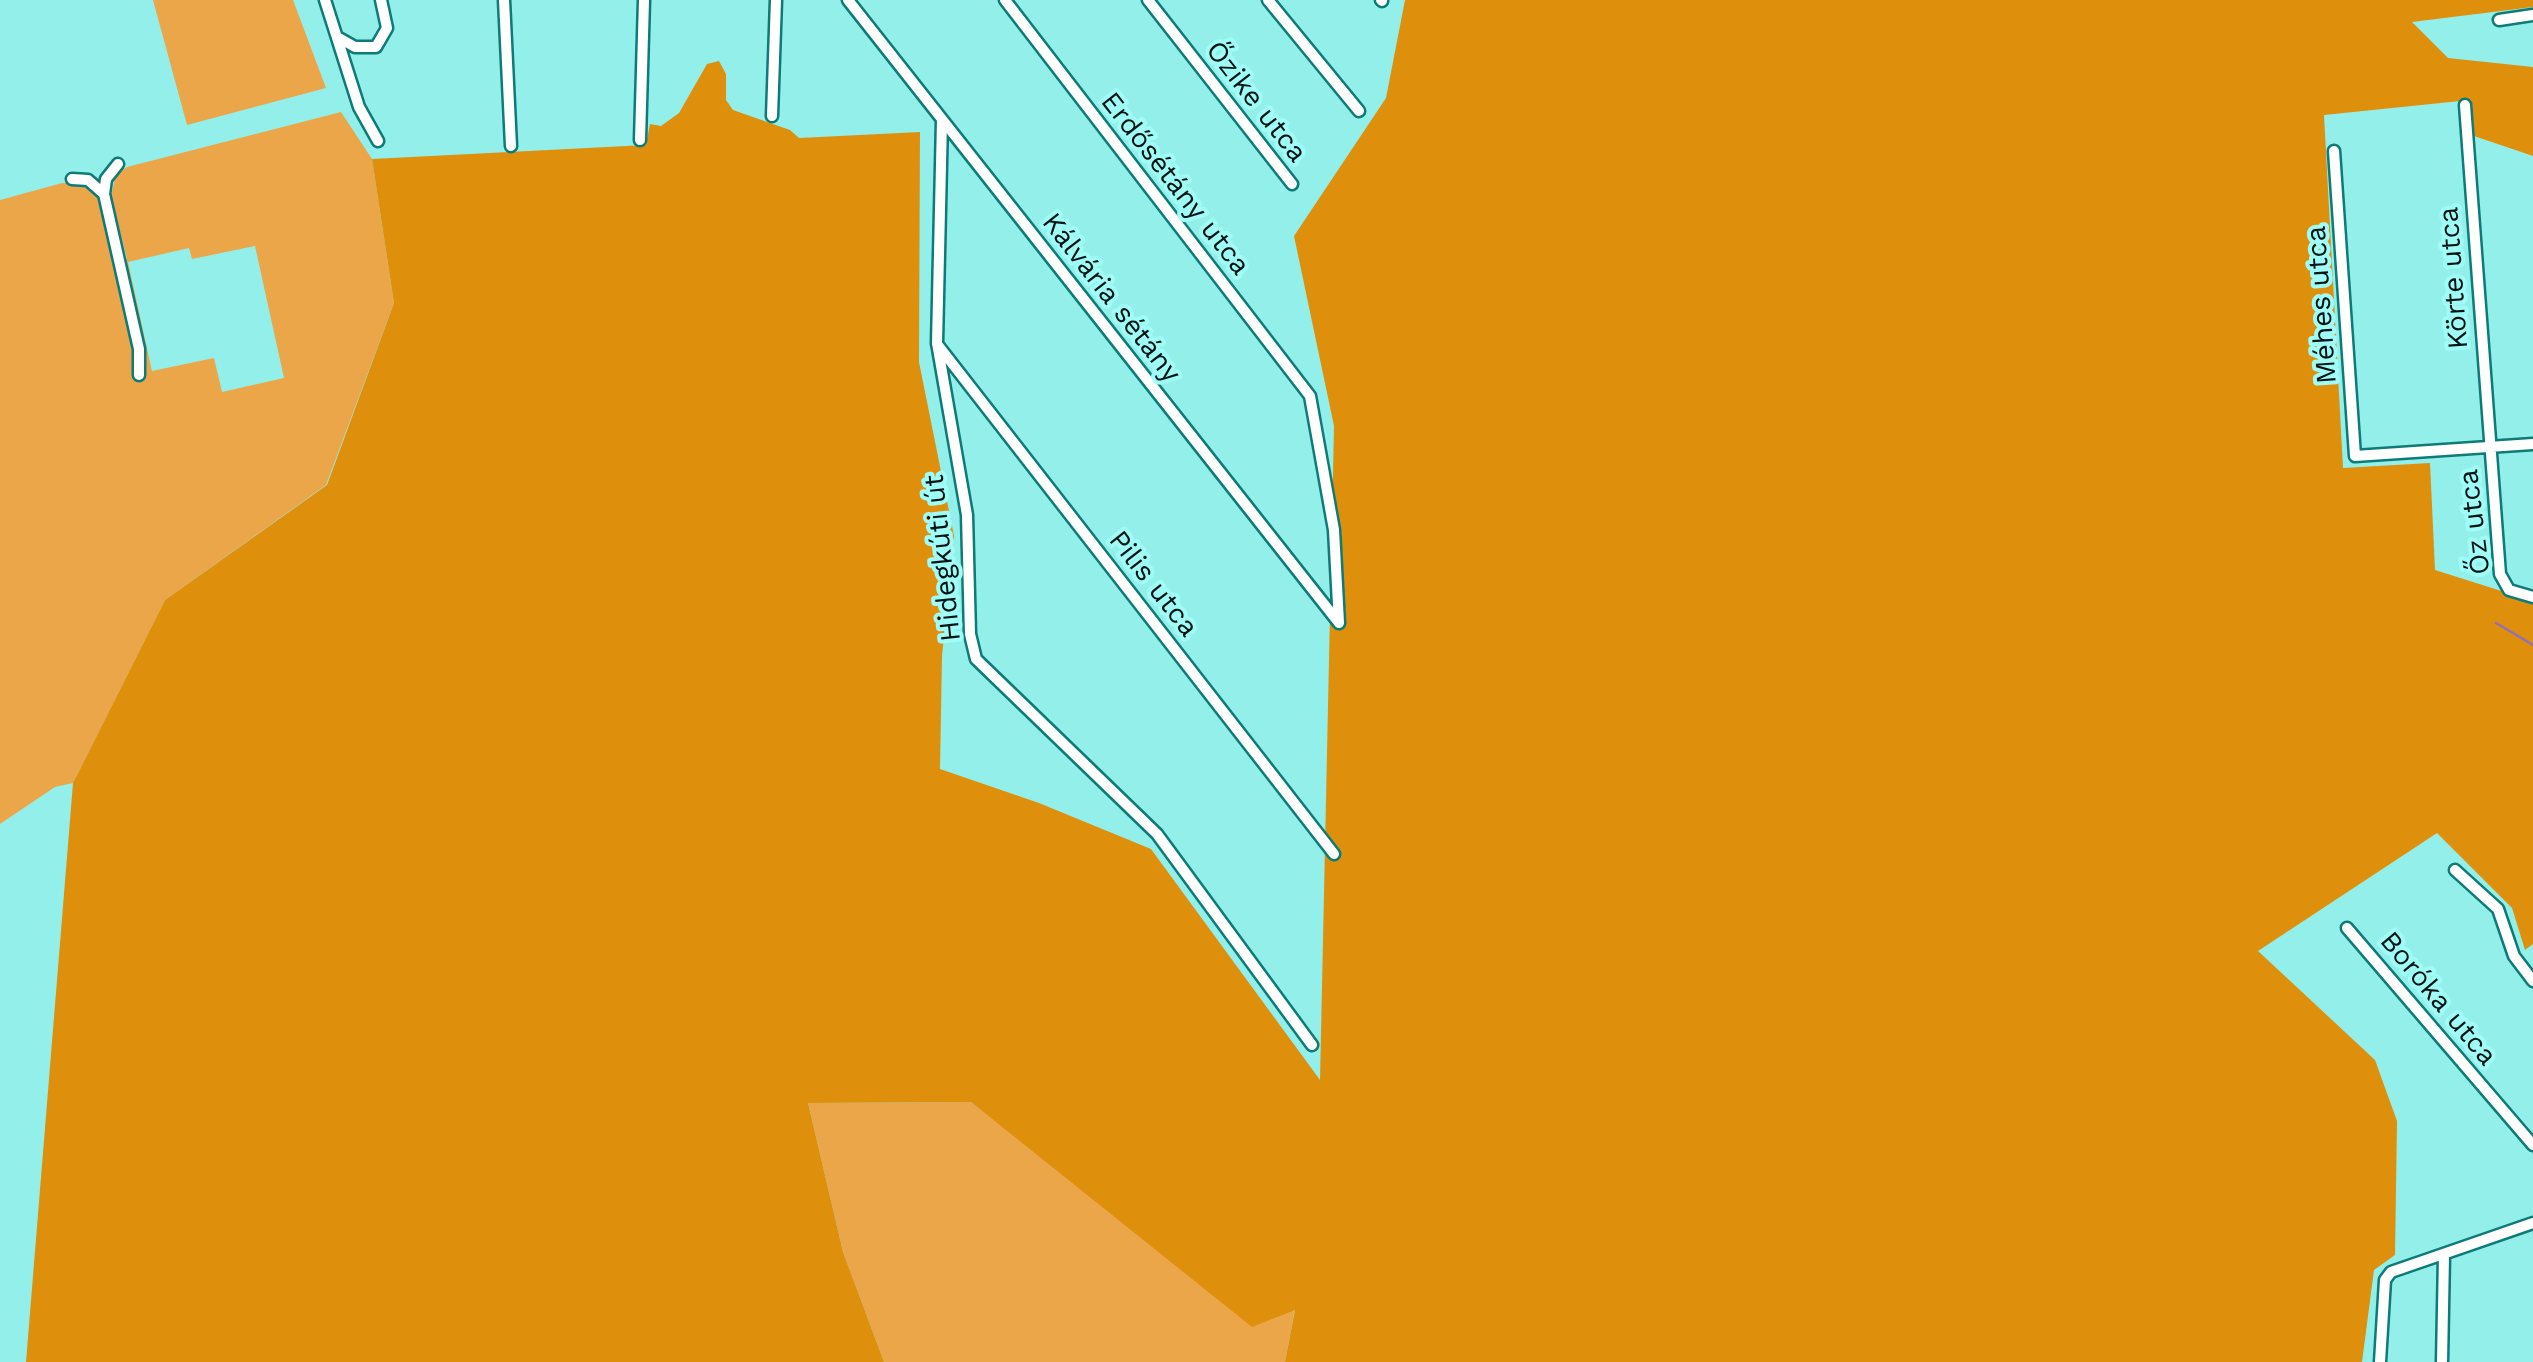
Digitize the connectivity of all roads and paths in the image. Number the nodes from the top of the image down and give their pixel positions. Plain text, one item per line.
1 (324, 0) edge
2 (382, 0) edge
3 (504, 0) edge
4 (644, 0) edge
5 (776, 0) edge
6 (848, 0) edge
7 (1005, 0) edge
8 (1148, 0) edge
9 (1268, 0) edge
10 (2533, 15) edge
11 (2500, 20) dead end
12 (340, 38) junction
13 (2465, 105) dead end
14 (1358, 110) dead end
15 (772, 116) dead end
16 (942, 120) junction
17 (640, 140) dead end
18 (378, 141) dead end
19 (511, 146) dead end
20 (2334, 151) dead end
21 (118, 164) dead end
22 (72, 180) dead end
23 (1292, 184) dead end
24 (104, 194) junction
25 (936, 343) junction
26 (139, 376) dead end
27 (2533, 444) edge
28 (2489, 448) junction
29 (2533, 597) edge
30 (1339, 623) joint
31 (1334, 854) dead end
32 (2455, 870) dead end
33 (2348, 928) dead end
34 (2533, 981) edge
35 (1312, 1045) dead end
36 (2533, 1145) edge
37 (2533, 1223) edge
38 (2444, 1255) junction
39 (2380, 1362) edge
40 (2442, 1362) edge

1 - 12 street
2 - 12 street
3 - 19 street
4 - 17 street
5 - 15 street
6 - 16 street, Kálvária sétány
7 - 30 street, Erdősétány utca
8 - 23 street, Őzike utca
9 - 14 street
10 - 11 street
12 - 18 street
13 - 28 street, Körte utca
16 - 25 street, Hidegkúti út
16 - 30 street, Kálvária sétány
20 - 28 street, Méhes utca
21 - 24 street
22 - 24 street
24 - 26 street
25 - 31 street, Pilis utca
25 - 35 street, Hidegkúti út
27 - 28 street
28 - 29 street, Őz utca
32 - 34 street
33 - 36 street, Boróka utca
37 - 38 street
38 - 39 street
38 - 40 street

